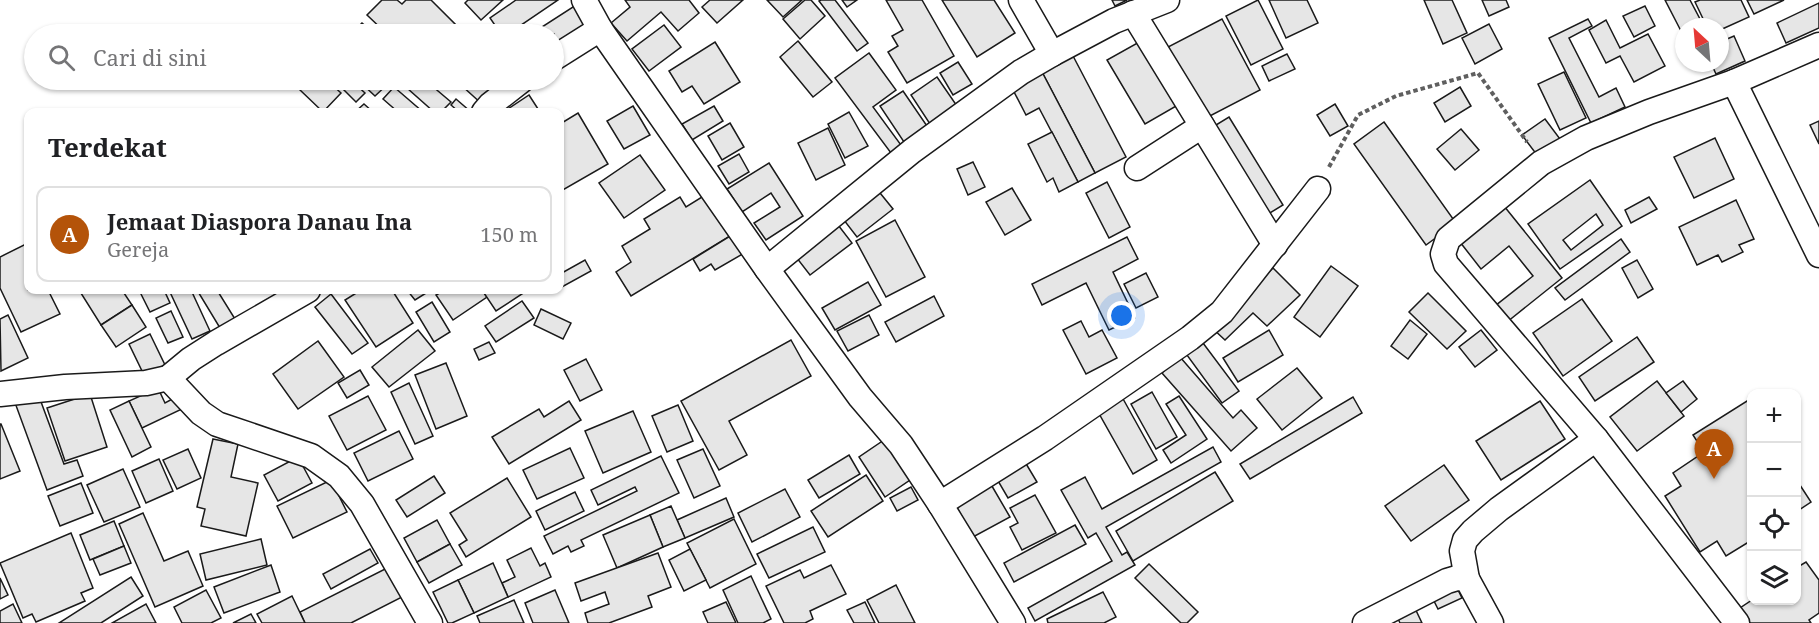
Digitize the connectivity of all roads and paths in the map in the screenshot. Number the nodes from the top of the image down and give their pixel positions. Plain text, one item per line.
1 (584, 0) edge
2 (1021, 0) edge
3 (1167, 0) edge
4 (1133, 13) junction
5 (600, 29) junction
6 (1819, 45) edge
7 (564, 52) edge
8 (1052, 54) junction
9 (1734, 82) junction
10 (509, 90) edge
11 (487, 108) edge
12 (1202, 126) junction
13 (1541, 163) junction
14 (1137, 168) dead end
15 (1317, 189) joint
16 (1275, 245) junction
17 (1819, 255) edge
18 (767, 269) junction
19 (301, 294) edge
20 (168, 378) junction
21 (0, 394) edge
22 (1596, 439) junction
23 (940, 504) junction
24 (1467, 579) junction
25 (1008, 622) edge
26 (430, 623) edge
27 (1365, 623) edge
28 (1491, 623) edge
29 (1737, 623) edge

1 - 5 street
2 - 8 street
3 - 4 street
4 - 8 street
4 - 12 street
5 - 7 street
5 - 18 street
6 - 9 street
8 - 18 street
9 - 13 street
9 - 17 street
10 - 11 street
12 - 14 street
12 - 16 street
13 - 15 path
13 - 22 street
15 - 16 street
16 - 23 street
18 - 23 street
19 - 20 street
20 - 21 street
20 - 26 street
22 - 24 street
22 - 29 street
23 - 25 street
24 - 27 street
24 - 28 street

